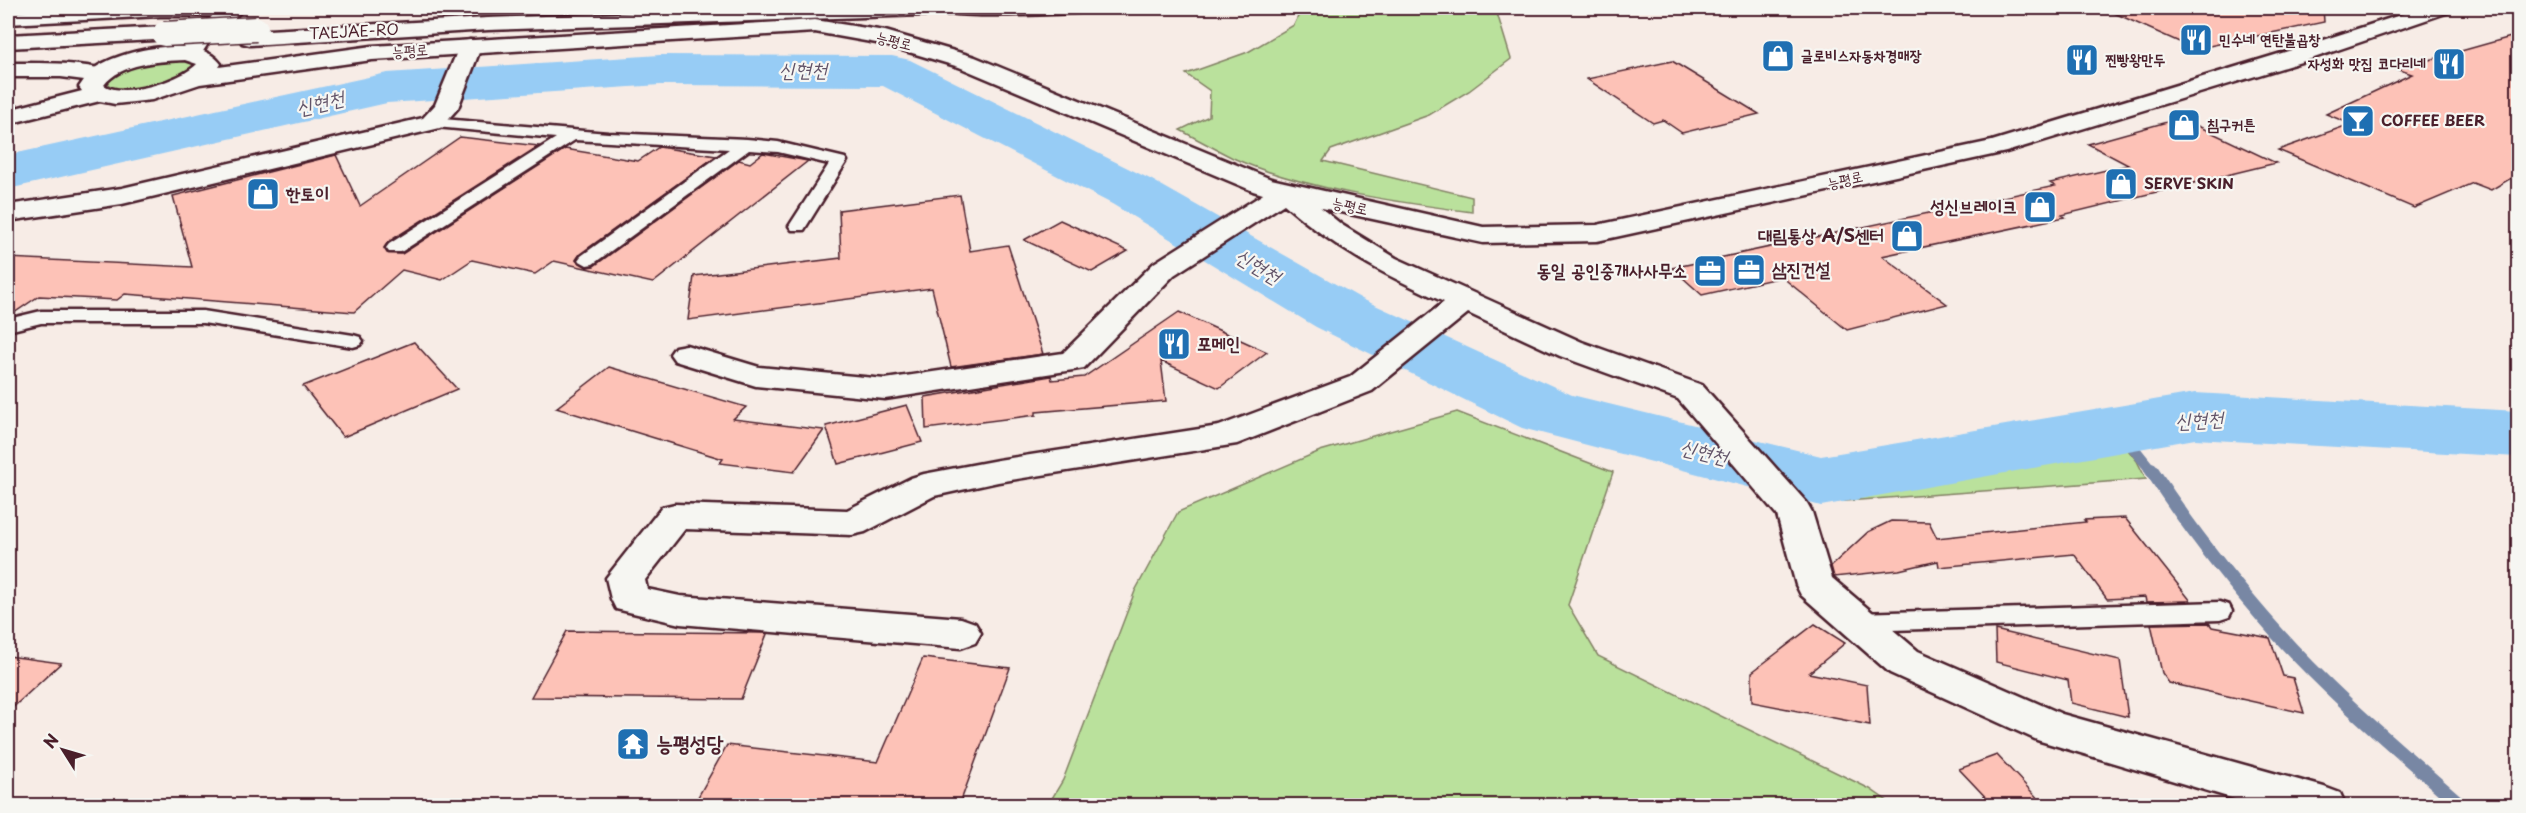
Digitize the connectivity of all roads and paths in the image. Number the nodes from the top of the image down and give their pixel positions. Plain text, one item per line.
1 (702, 8) edge
2 (940, 8) edge
3 (952, 8) edge
4 (1089, 8) edge
5 (2442, 8) edge
6 (228, 9) edge
7 (8, 18) edge
8 (254, 25) edge
9 (8, 42) edge
10 (470, 47) junction
11 (8, 49) edge
12 (184, 53) junction
13 (8, 70) edge
14 (96, 85) junction
15 (439, 116) junction
16 (8, 117) edge
17 (572, 135) junction
18 (747, 144) junction
19 (1285, 192) junction
20 (8, 213) edge
21 (798, 226) dead end
22 (395, 248) dead end
23 (587, 260) dead end
24 (1464, 301) junction
25 (8, 325) edge
26 (353, 341) dead end
27 (686, 354) dead end
28 (2220, 611) dead end
29 (1858, 622) junction
30 (961, 633) dead end
31 (2324, 806) edge

1 - 8 main road, TAEJAE-RO
2 - 3 main road, TAEJAE-RO
2 - 4 lane
2 - 8 main road, TAEJAE-RO
5 - 19 main road, 능평로
6 - 7 main road
6 - 8 main road
6 - 12 main road
8 - 12 main road, TAEJAE-RO
9 - 12 main road, TAEJAE-RO
10 - 12 main road, 능평로
10 - 15 main road
10 - 19 main road, 능평로
11 - 12 main road, TAEJAE-RO
12 - 14 main road
12 - 14 main road
13 - 14 main road
14 - 16 main road
15 - 17 lane
15 - 20 main road
17 - 18 lane
17 - 22 lane
18 - 21 lane
18 - 23 lane
19 - 24 main road
19 - 27 main road
24 - 29 main road
24 - 30 main road
25 - 26 lane
28 - 29 lane
29 - 31 main road

